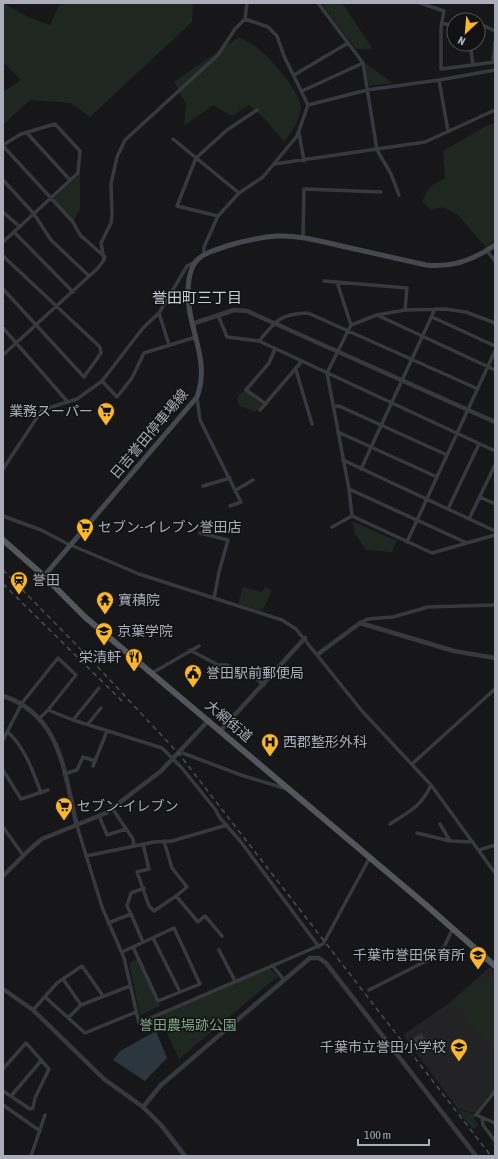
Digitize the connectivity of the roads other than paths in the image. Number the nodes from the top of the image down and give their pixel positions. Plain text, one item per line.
1 (247, 3) edge
2 (318, 3) edge
3 (420, 3) edge
4 (245, 19) junction
5 (442, 23) junction
6 (446, 24) edge
7 (495, 42) edge
8 (348, 43) junction
9 (471, 52) edge
10 (494, 62) edge
11 (363, 63) junction
12 (473, 65) junction
13 (495, 70) edge
14 (294, 75) junction
15 (439, 80) junction
16 (367, 90) junction
17 (302, 91) junction
18 (308, 105) junction
19 (257, 110) dead end
20 (495, 110) edge
21 (298, 132) junction
22 (448, 132) junction
23 (28, 133) junction
24 (173, 139) dead end
25 (3, 146) edge
26 (376, 150) junction
27 (196, 158) junction
28 (304, 161) junction
29 (274, 164) junction
30 (3, 180) edge
31 (70, 180) junction
32 (239, 192) junction
33 (381, 192) dead end
34 (399, 195) dead end
35 (51, 197) junction
36 (3, 212) edge
37 (34, 214) junction
38 (218, 216) junction
39 (20, 227) junction
40 (14, 232) junction
41 (303, 238) junction
42 (3, 242) edge
43 (495, 245) edge
44 (487, 251) junction
45 (204, 254) junction
46 (3, 256) edge
47 (105, 257) junction
48 (495, 261) edge
49 (195, 262) junction
50 (89, 276) junction
51 (324, 281) dead end
52 (337, 282) junction
53 (3, 289) edge
54 (73, 292) junction
55 (55, 307) junction
56 (435, 309) junction
57 (405, 310) junction
58 (159, 313) junction
59 (218, 315) junction
60 (377, 316) junction
61 (432, 317) junction
62 (275, 323) junction
63 (495, 323) edge
64 (192, 324) junction
65 (36, 325) junction
66 (351, 325) junction
67 (3, 328) edge
68 (348, 330) junction
69 (196, 337) junction
70 (423, 337) junction
71 (259, 341) junction
72 (17, 343) junction
73 (169, 345) junction
74 (495, 346) edge
75 (275, 349) junction
76 (495, 351) edge
77 (338, 352) junction
78 (3, 355) edge
79 (412, 359) junction
80 (302, 361) junction
81 (488, 367) junction
82 (296, 370) junction
83 (495, 370) edge
84 (327, 373) junction
85 (402, 380) junction
86 (102, 381) junction
87 (478, 389) junction
88 (197, 397) junction
89 (67, 401) junction
90 (392, 403) junction
91 (266, 404) junction
92 (333, 406) junction
93 (260, 410) dead end
94 (468, 410) junction
95 (495, 422) edge
96 (312, 424) dead end
97 (382, 425) junction
98 (338, 432) junction
99 (457, 433) junction
100 (479, 444) junction
101 (371, 447) junction
102 (495, 451) edge
103 (447, 455) junction
104 (343, 460) junction
105 (495, 465) edge
106 (3, 469) edge
107 (361, 469) junction
108 (490, 476) junction
109 (437, 477) junction
110 (230, 478) junction
111 (495, 478) edge
112 (253, 480) dead end
113 (203, 486) dead end
114 (236, 490) junction
115 (349, 490) junction
116 (480, 497) junction
117 (427, 499) junction
118 (495, 504) edge
119 (230, 506) dead end
120 (448, 509) junction
121 (3, 516) edge
122 (352, 516) junction
123 (469, 519) junction
124 (417, 520) junction
125 (332, 527) dead end
126 (495, 531) edge
127 (200, 533) dead end
128 (495, 535) edge
129 (3, 540) edge
130 (407, 542) junction
131 (466, 543) junction
132 (71, 545) junction
133 (44, 576) junction
134 (214, 598) junction
135 (495, 605) edge
136 (360, 623) junction
137 (305, 638) junction
138 (199, 646) dead end
139 (190, 650) junction
140 (318, 654) junction
141 (495, 658) edge
142 (152, 672) junction
143 (264, 685) junction
144 (99, 688) dead end
145 (495, 689) edge
146 (3, 696) edge
147 (22, 703) junction
148 (101, 708) dead end
149 (48, 710) junction
150 (40, 718) junction
151 (73, 720) junction
152 (209, 720) junction
153 (88, 724) junction
154 (221, 730) junction
155 (107, 731) junction
156 (8, 732) junction
157 (3, 740) edge
158 (180, 752) junction
159 (173, 760) junction
160 (95, 761) junction
161 (412, 764) junction
162 (93, 766) dead end
163 (3, 770) edge
164 (64, 774) junction
165 (431, 785) junction
166 (48, 790) dead end
167 (290, 790) junction
168 (41, 793) junction
169 (112, 808) junction
170 (99, 816) junction
171 (390, 824) dead end
172 (440, 824) dead end
173 (227, 825) junction
174 (77, 826) junction
175 (126, 829) junction
176 (4, 831) edge
177 (417, 833) dead end
178 (164, 841) junction
179 (450, 841) junction
180 (473, 842) junction
181 (143, 844) junction
182 (495, 845) edge
183 (134, 846) junction
184 (479, 850) junction
185 (23, 855) junction
186 (86, 856) junction
187 (370, 857) junction
188 (495, 873) edge
189 (3, 876) edge
190 (144, 888) junction
191 (176, 896) junction
192 (131, 914) junction
193 (108, 923) junction
194 (453, 928) junction
195 (222, 936) dead end
196 (153, 938) junction
197 (143, 942) junction
198 (319, 946) junction
199 (133, 947) junction
200 (219, 950) dead end
201 (122, 952) junction
202 (272, 965) junction
203 (495, 966) edge
204 (63, 978) junction
205 (284, 980) junction
206 (235, 981) junction
207 (130, 986) junction
208 (3, 989) edge
209 (369, 990) dead end
210 (180, 992) junction
211 (102, 996) junction
212 (44, 997) junction
213 (81, 1005) junction
214 (33, 1010) junction
215 (136, 1012) junction
216 (68, 1018) junction
217 (41, 1061) junction
218 (5, 1063) edge
219 (3, 1069) edge
220 (3, 1091) edge
221 (495, 1091) edge
222 (11, 1096) junction
223 (3, 1105) edge
224 (143, 1107) junction
225 (45, 1115) dead end
226 (482, 1118) junction
227 (495, 1123) edge
228 (40, 1131) junction
229 (495, 1141) edge
230 (31, 1156) edge
231 (186, 1156) edge
232 (476, 1156) edge

1 - 4 street
2 - 8 street
3 - 5 street
4 - 14 street
4 - 47 street
5 - 6 street
5 - 12 street
7 - 10 street
8 - 11 street
8 - 14 street
9 - 12 street
10 - 12 street
11 - 16 street
11 - 17 street
13 - 15 street
14 - 17 street
15 - 16 street
15 - 22 street
16 - 18 street
16 - 26 street
17 - 18 street
18 - 21 street
19 - 27 street
20 - 22 street
21 - 28 street
21 - 29 street
22 - 26 street
23 - 25 street
23 - 31 street
23 - 31 street
24 - 27 street
25 - 35 street
26 - 28 street
26 - 34 street
27 - 32 street
27 - 38 street
28 - 29 street
29 - 32 street
30 - 37 street
31 - 35 street
32 - 38 street
33 - 41 street
35 - 37 street
35 - 47 street
36 - 39 street
37 - 39 street
37 - 50 street
38 - 45 street
39 - 40 street
40 - 42 street
40 - 54 street
41 - 44 main road
41 - 45 main road
43 - 44 main road
44 - 48 street
45 - 49 main road
46 - 55 street
47 - 50 street
49 - 58 street
49 - 64 main road, 日吉誉田停車場線
50 - 54 street
51 - 52 street
52 - 57 street
52 - 66 street
53 - 65 street
54 - 55 street
55 - 65 street
55 - 65 street
56 - 57 street
56 - 61 street
56 - 63 street
57 - 60 street
58 - 73 street
58 - 86 street
59 - 62 street
59 - 64 street
59 - 71 street
60 - 66 street
60 - 70 street
61 - 70 street
61 - 74 street
62 - 68 street
62 - 71 street
62 - 77 street
64 - 69 main road, 日吉誉田停車場線
65 - 72 street
66 - 68 street
67 - 72 street
68 - 77 street
68 - 79 street
69 - 73 street
69 - 88 main road, 日吉誉田停車場線
70 - 79 street
70 - 81 street
71 - 75 street
72 - 78 street
72 - 89 street
73 - 86 street
75 - 80 street
75 - 91 street
76 - 81 street
77 - 84 street
77 - 85 street
79 - 85 street
79 - 87 street
80 - 82 street
80 - 84 street
81 - 83 street
81 - 87 street
82 - 91 street
82 - 96 street
84 - 90 street
84 - 92 street
85 - 90 street
85 - 94 street
86 - 89 street
87 - 94 street
88 - 110 street
88 - 132 main road, 日吉誉田停車場線
89 - 106 street
90 - 97 street
90 - 99 street
91 - 93 street
92 - 97 street
92 - 98 street
94 - 95 street
94 - 99 street
97 - 101 street
97 - 103 street
98 - 101 street
98 - 104 street
99 - 100 street
99 - 103 street
100 - 102 street
100 - 120 street
101 - 107 street
101 - 109 street
103 - 109 street
104 - 107 street
104 - 115 street
105 - 108 street
107 - 117 street
108 - 111 street
108 - 116 street
109 - 117 street
110 - 113 street
110 - 114 street
112 - 114 street
114 - 119 street
115 - 122 street
115 - 124 street
116 - 118 street
116 - 123 street
117 - 120 street
117 - 124 street
120 - 123 street
121 - 132 street
122 - 125 street
122 - 130 street
123 - 126 street
124 - 130 street
124 - 131 street
127 - 134 street
128 - 131 street
129 - 133 main road, 大網街道
130 - 131 street
132 - 133 main road, 日吉誉田停車場線
132 - 134 street
133 - 142 main road, 大網街道
134 - 137 street
135 - 136 street
136 - 140 street
136 - 141 street
137 - 140 street
137 - 143 street
138 - 139 street
139 - 142 street
139 - 143 street
140 - 161 street
142 - 152 main road, 大網街道
143 - 154 street
144 - 151 street
145 - 161 street
146 - 147 street
147 - 149 street
147 - 150 street
147 - 156 street
148 - 153 street
149 - 150 street
149 - 151 street
150 - 164 street
151 - 153 street
152 - 154 main road, 大網街道
152 - 158 street
153 - 155 street
154 - 167 main road, 大網街道
155 - 159 street
155 - 160 street
156 - 157 street
156 - 168 street
158 - 159 street
158 - 167 street
159 - 169 street
159 - 173 street
160 - 162 street
160 - 164 street
161 - 165 street
163 - 168 street
164 - 174 street
165 - 171 street
165 - 180 street
166 - 168 street
167 - 187 main road, 大網街道
169 - 170 street
169 - 175 street
170 - 174 street
170 - 175 street
172 - 179 street
173 - 178 street
173 - 198 street
174 - 185 street
174 - 186 street
175 - 183 street
176 - 185 street
177 - 179 street
178 - 181 street
178 - 191 street
179 - 180 street
180 - 184 street
181 - 183 street
181 - 190 street
182 - 184 street
183 - 186 street
184 - 188 street
185 - 189 street
186 - 193 street
187 - 194 main road, 大網街道
187 - 198 street
190 - 191 street
190 - 192 street
191 - 195 street
192 - 193 street
192 - 197 street
193 - 201 street
194 - 203 main road, 大網街道
194 - 209 street
196 - 197 street
196 - 210 street
196 - 210 street
197 - 199 street
198 - 202 street
199 - 201 street
199 - 210 street
200 - 206 street
201 - 207 street
202 - 205 street
202 - 206 street
204 - 211 street
204 - 212 street
204 - 213 street
205 - 224 street
205 - 232 street
206 - 215 street
207 - 211 street
207 - 215 street
208 - 214 street
211 - 213 street
212 - 214 street
212 - 216 street
213 - 216 street
214 - 224 street
215 - 216 street
217 - 218 street
217 - 222 street
217 - 222 street
218 - 219 street
220 - 222 street
221 - 226 street
223 - 228 street
224 - 231 street
225 - 228 street
226 - 227 street
226 - 229 street
228 - 230 street

